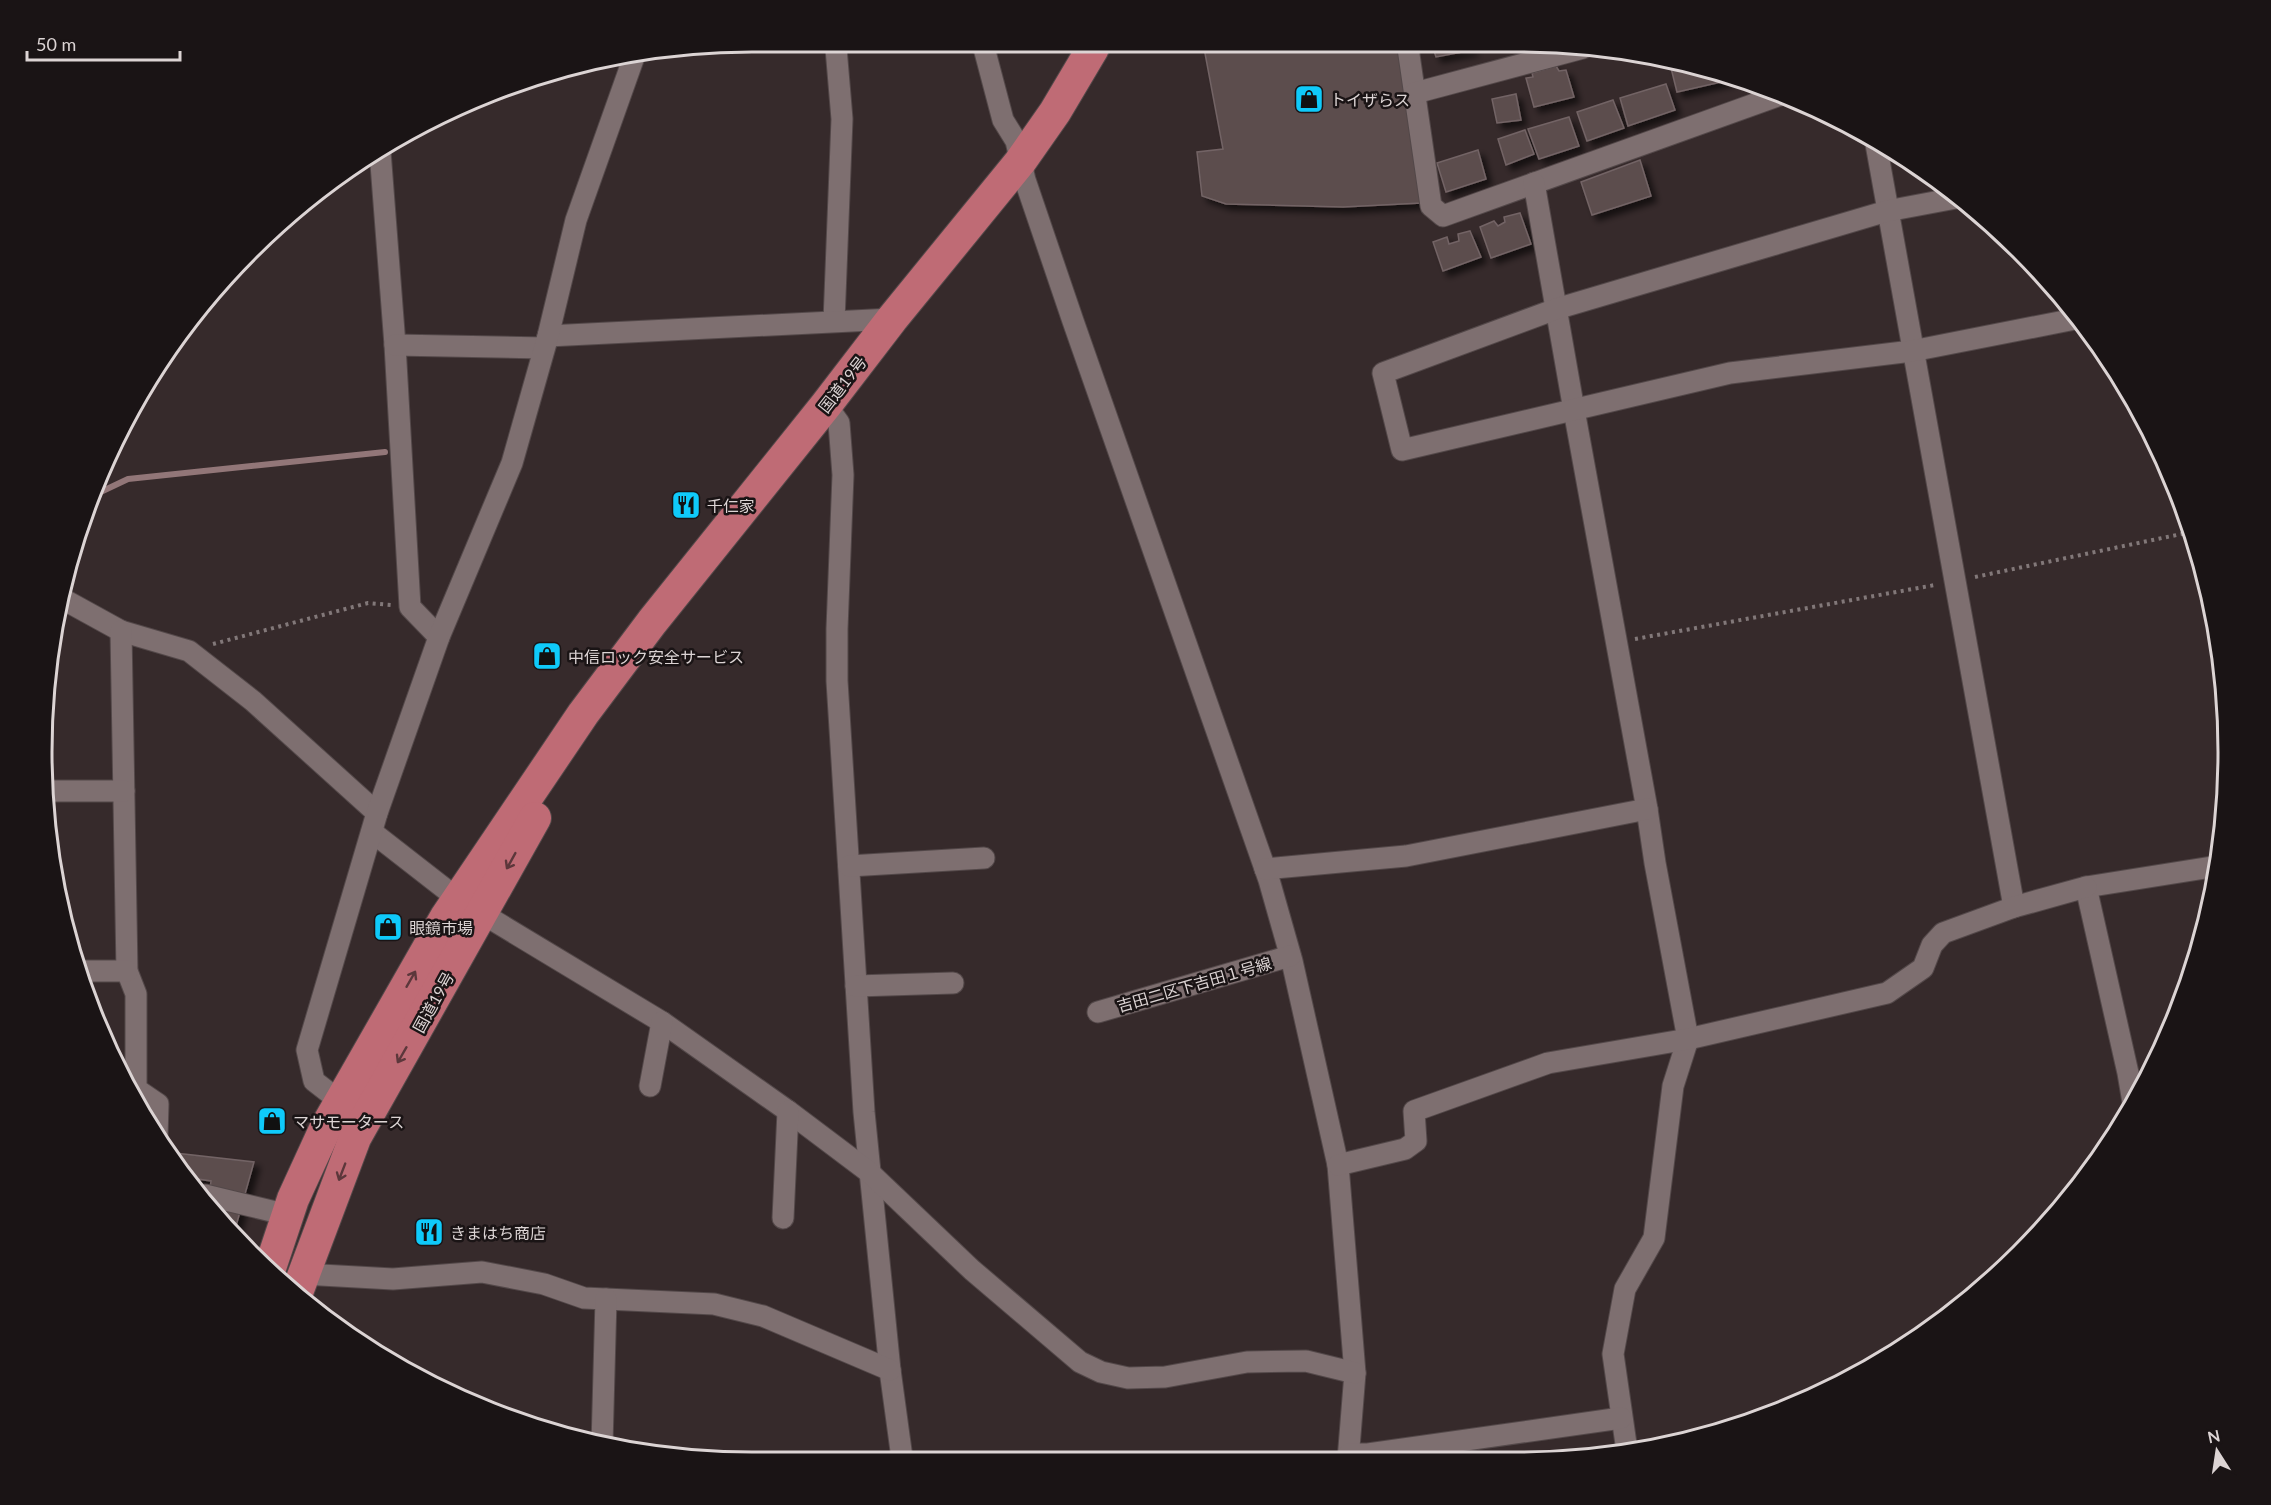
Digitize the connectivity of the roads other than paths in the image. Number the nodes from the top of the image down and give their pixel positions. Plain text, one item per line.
1 (836, 52) edge
2 (985, 52) edge
3 (1091, 52) edge
4 (1409, 52) edge
5 (1561, 54) edge
6 (632, 63) edge
7 (1415, 93) junction
8 (1768, 99) edge
9 (1877, 152) edge
10 (381, 159) edge
11 (1020, 162) junction
12 (1534, 183) junction
13 (1948, 200) edge
14 (1887, 211) junction
15 (1556, 309) junction
16 (892, 319) junction
17 (2069, 320) edge
18 (834, 321) junction
19 (546, 342) junction
20 (395, 345) junction
21 (1912, 351) junction
22 (826, 405) junction
23 (1574, 410) junction
24 (69, 602) edge
25 (121, 631) junction
26 (439, 638) junction
27 (54, 791) edge
28 (124, 791) junction
29 (1647, 809) junction
30 (374, 823) junction
31 (984, 858) dead end
32 (849, 866) junction
33 (2209, 867) edge
34 (1266, 869) junction
35 (2086, 887) junction
36 (470, 906) junction
37 (2014, 907) junction
38 (1290, 956) junction
39 (88, 971) edge
40 (127, 971) junction
41 (953, 983) dead end
42 (856, 986) junction
43 (1098, 1012) dead end
44 (662, 1022) junction
45 (1688, 1040) junction
46 (136, 1083) edge
47 (650, 1086) dead end
48 (2131, 1091) edge
49 (141, 1092) edge
50 (340, 1103) junction
51 (788, 1111) junction
52 (366, 1119) junction
53 (158, 1121) edge
54 (1338, 1165) junction
55 (869, 1172) junction
56 (212, 1197) edge
57 (288, 1215) junction
58 (783, 1218) dead end
59 (272, 1261) edge
60 (300, 1285) edge
61 (606, 1299) junction
62 (890, 1370) junction
63 (1355, 1373) junction
64 (1622, 1418) junction
65 (602, 1436) edge
66 (1626, 1444) edge
67 (901, 1452) edge
68 (1360, 1452) edge
69 (1394, 1452) edge

1 - 18 street
2 - 11 street
3 - 11 highway, 国道19号
4 - 7 street
5 - 7 street
6 - 19 street
7 - 12 street
8 - 12 street
9 - 14 street
10 - 20 street
11 - 16 highway, 国道19号
11 - 34 street
12 - 15 street
13 - 14 street
14 - 15 street
14 - 21 street
15 - 23 street
15 - 23 street
16 - 18 street
16 - 22 highway, 国道19号
17 - 21 street
18 - 19 street
19 - 20 street
19 - 26 street
20 - 26 street
21 - 23 street
21 - 37 street
22 - 32 street
22 - 36 highway, 国道19号
23 - 29 street
24 - 25 street
25 - 28 street
25 - 30 street
26 - 30 street
27 - 28 street
28 - 40 street
29 - 34 street
29 - 45 street
30 - 36 street
30 - 50 street
31 - 32 street
32 - 42 street
33 - 35 street
34 - 38 street
35 - 37 street
35 - 48 street
36 - 44 street
50 -> 36 highway, 国道19号
36 -> 52 highway, 国道19号
37 - 45 street
38 - 43 street, 吉田二区下吉田１号線
38 - 54 street
39 - 40 street
40 - 46 street
41 - 42 street
42 - 55 street
44 - 47 street
44 - 51 street
45 - 54 street
45 - 64 street
49 - 53 street
50 - 52 street
50 - 57 highway, 国道19号
51 - 55 street
51 - 58 street
52 -> 60 highway, 国道19号
54 - 63 street
55 - 62 street
55 - 63 street
56 - 57 street
57 - 59 highway, 国道19号
60 - 61 street
61 - 62 street
61 - 65 street
62 - 67 street
63 - 68 street
64 - 66 street
64 - 69 street

